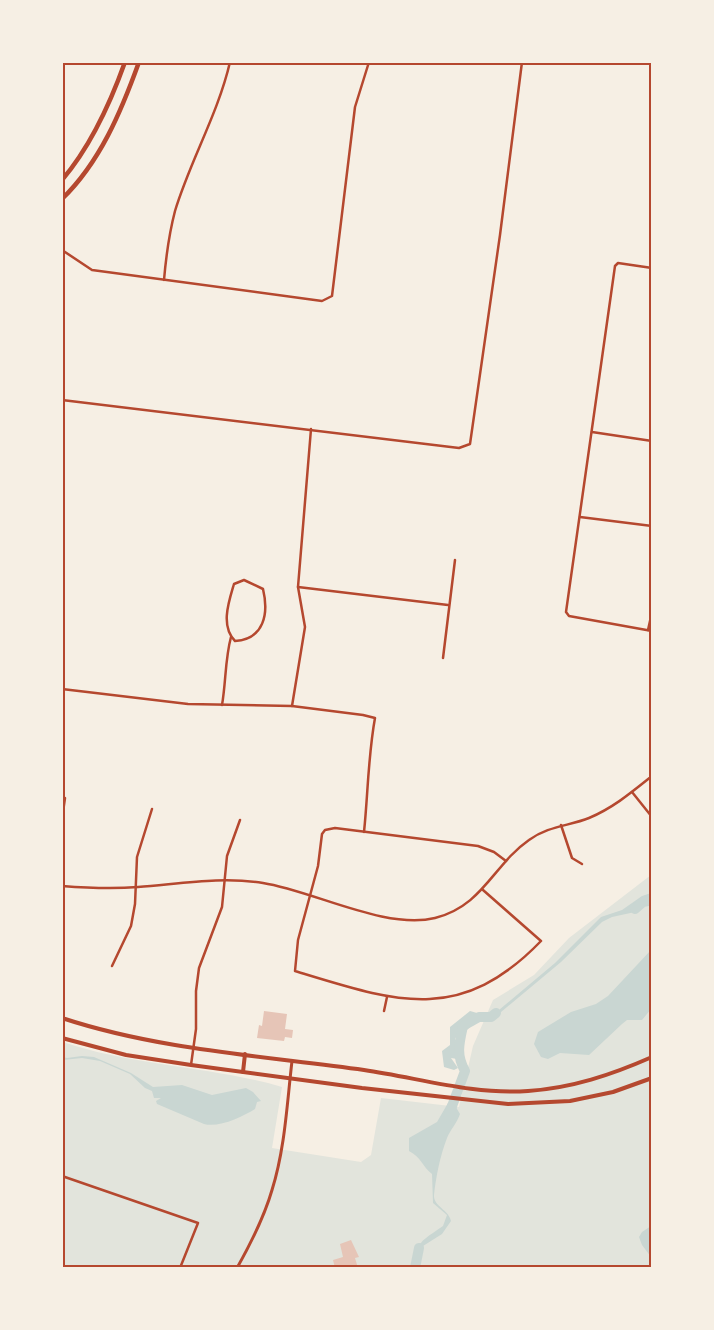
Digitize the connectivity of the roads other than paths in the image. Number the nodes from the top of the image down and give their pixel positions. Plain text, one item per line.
1 (125, 62) edge
2 (138, 62) edge
3 (230, 62) edge
4 (369, 62) edge
5 (522, 62) edge
6 (62, 180) edge
7 (62, 199) edge
8 (62, 250) edge
9 (652, 268) edge
10 (164, 281) junction
11 (62, 400) edge
12 (311, 429) junction
13 (592, 432) junction
14 (652, 440) edge
15 (580, 517) junction
16 (652, 526) edge
17 (455, 560) dead end
18 (298, 587) junction
19 (448, 605) junction
20 (652, 612) edge
21 (650, 631) edge
22 (231, 637) junction
23 (443, 658) dead end
24 (62, 689) edge
25 (222, 705) junction
26 (292, 706) junction
27 (652, 776) edge
28 (632, 792) junction
29 (65, 798) dead end
30 (152, 809) dead end
31 (652, 817) edge
32 (62, 819) edge
33 (240, 820) dead end
34 (561, 825) junction
35 (364, 832) junction
36 (506, 861) junction
37 (582, 864) dead end
38 (225, 881) junction
39 (62, 886) edge
40 (136, 888) junction
41 (483, 890) junction
42 (310, 895) junction
43 (112, 966) dead end
44 (387, 997) junction
45 (384, 1011) dead end
46 (62, 1018) edge
47 (62, 1038) edge
48 (194, 1047) junction
49 (245, 1054) junction
50 (652, 1058) edge
51 (292, 1060) junction
52 (191, 1065) junction
53 (243, 1072) junction
54 (652, 1078) edge
55 (290, 1079) junction
56 (62, 1176) edge
57 (180, 1268) edge
58 (238, 1268) edge

1 - 6 main road
2 - 7 main road
3 - 10 street
4 - 10 street
5 - 12 street
8 - 10 street
9 - 13 street
11 - 12 street
12 - 18 street
13 - 14 street
13 - 15 street
15 - 16 street
15 - 21 street
17 - 19 street
18 - 19 street
18 - 26 street
19 - 23 street
20 - 21 street
22 - 22 street
22 - 25 street
24 - 25 street
25 - 26 street
26 - 35 street
27 - 28 street
28 - 31 street
28 - 34 street
29 - 32 street
30 - 40 street
33 - 38 street
34 - 36 street
34 - 37 street
35 - 36 street
35 - 42 street
36 - 41 street
38 - 40 street
38 - 42 street
38 - 48 street
39 - 40 street
40 - 43 street
41 - 42 street
41 - 44 street
42 - 44 street
44 - 45 street
46 - 48 main road
47 - 52 main road
48 - 49 main road
48 - 52 street
49 - 51 main road
49 - 53 main road
50 - 51 main road
51 - 55 street
52 - 53 main road
53 - 55 main road
54 - 55 main road
55 - 58 street
56 - 57 street

